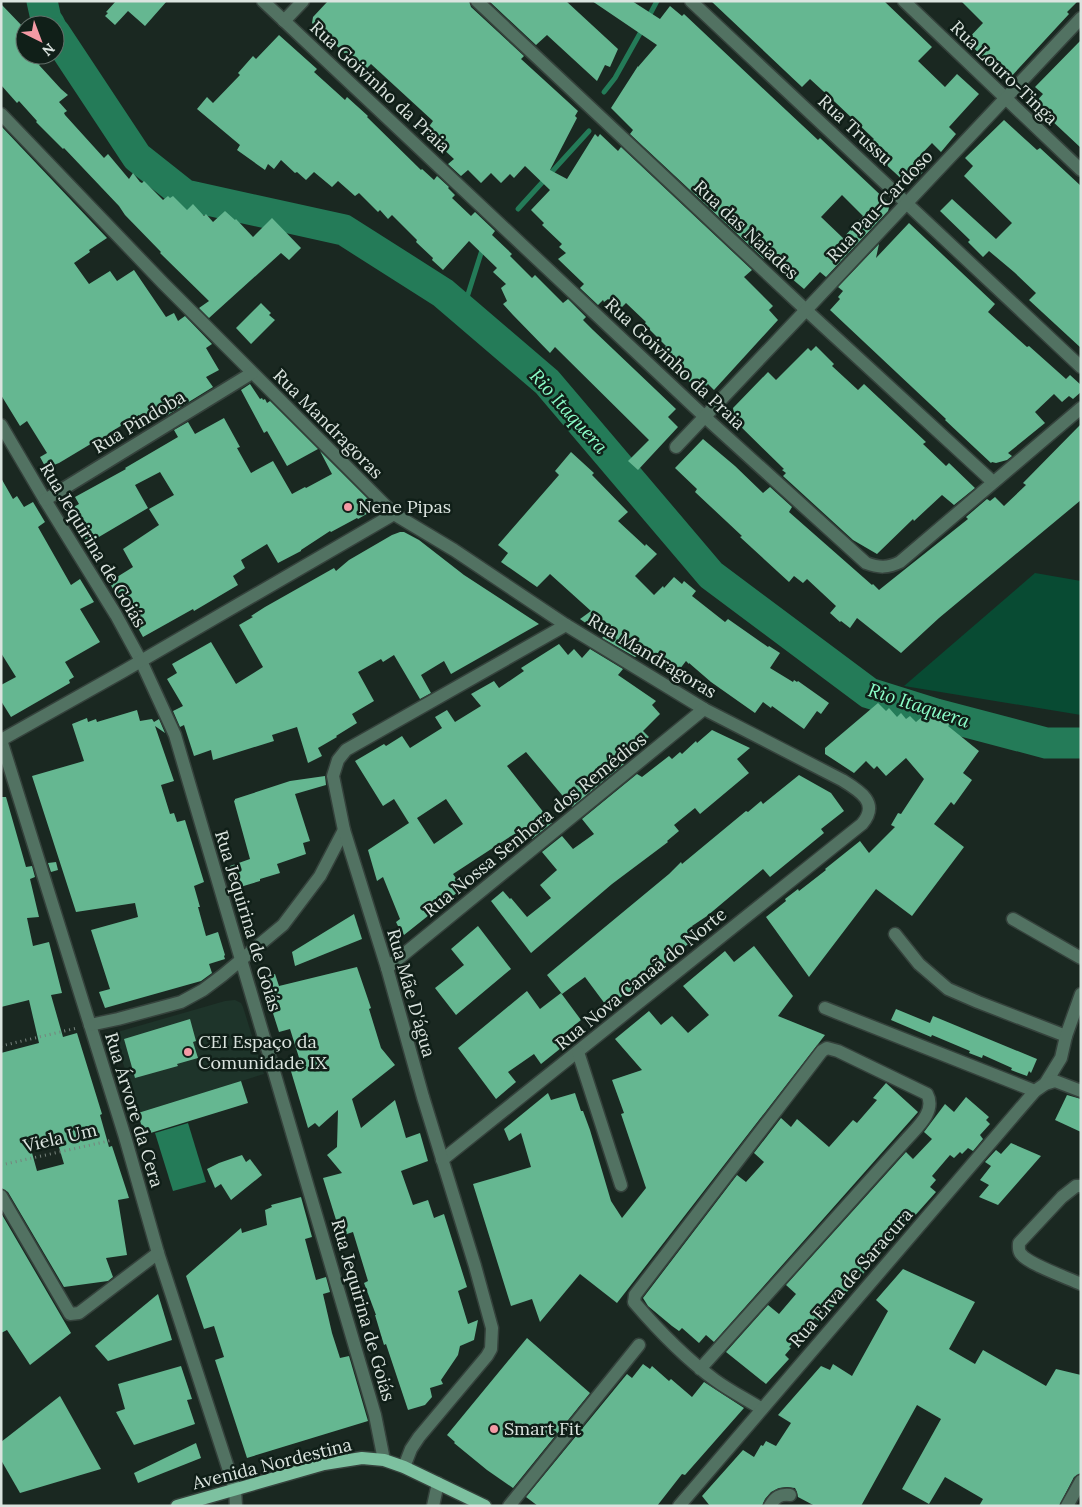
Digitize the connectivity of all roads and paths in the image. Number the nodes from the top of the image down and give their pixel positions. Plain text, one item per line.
1 (263, 1) edge
2 (302, 1) edge
3 (477, 1) edge
4 (692, 1) edge
5 (904, 1) edge
6 (1081, 18) edge
7 (284, 21) junction
8 (1005, 99) junction
9 (1, 114) edge
10 (1081, 170) edge
11 (906, 202) junction
12 (806, 310) junction
13 (1081, 367) edge
14 (252, 373) junction
15 (1081, 408) edge
16 (704, 417) junction
17 (1, 425) edge
18 (676, 446) dead end
19 (993, 482) junction
20 (45, 500) junction
21 (394, 514) junction
22 (566, 625) junction
23 (141, 661) junction
24 (704, 709) junction
25 (1, 740) edge
26 (862, 824) joint
27 (344, 830) junction
28 (1013, 919) dead end
29 (895, 934) dead end
30 (242, 958) junction
31 (1081, 958) edge
32 (387, 968) junction
33 (1081, 994) edge
34 (825, 1008) dead end
35 (90, 1025) junction
36 (1066, 1036) junction
37 (1, 1046) edge
38 (578, 1052) junction
39 (1045, 1085) junction
40 (1081, 1091) edge
41 (124, 1137) junction
42 (442, 1160) junction
43 (1, 1165) edge
44 (621, 1185) dead end
45 (1081, 1186) edge
46 (1, 1196) edge
47 (158, 1253) junction
48 (1081, 1284) edge
49 (639, 1345) dead end
50 (700, 1369) junction
51 (762, 1409) junction
52 (384, 1460) junction
53 (404, 1467) junction
54 (1081, 1481) edge
55 (438, 1483) junction
56 (235, 1489) junction
57 (790, 1495) dead end
58 (177, 1506) edge
59 (236, 1506) edge
60 (433, 1506) edge
61 (485, 1506) edge
62 (509, 1506) edge
63 (679, 1506) edge
64 (770, 1506) edge
65 (1067, 1506) edge

1 - 7 street, Rua Goivinho da Praia
2 - 7 street
3 - 12 street, Rua das Naiades
4 - 11 street, Rua Trussu
5 - 8 street, Rua Louro-Tinga
6 - 8 street, Rua Pau-Cardoso
7 - 16 street, Rua Goivinho da Praia
8 - 10 street, Rua Louro-Tinga
8 - 11 street, Rua Pau-Cardoso
9 - 14 street, Rua Mandragoras
11 - 12 street, Rua Pau-Cardoso
11 - 13 street, Rua Trussu
12 - 16 street, Rua Pau-Cardoso
12 - 19 street, Rua das Naiades
14 - 20 street, Rua Pindoba
14 - 21 street, Rua Mandragoras
15 - 19 street, Rua Goivinho da Praia
16 - 18 street, Rua Pau-Cardoso
16 - 19 street, Rua Goivinho da Praia
17 - 20 street, Rua Jequirina de Goiás
20 - 23 street, Rua Jequirina de Goiás
21 - 22 street, Rua Mandragoras
21 - 23 street
22 - 24 street, Rua Mandragoras
22 - 27 street, Rua Mãe D'água
23 - 25 street
23 - 30 street, Rua Jequirina de Goiás
24 - 26 street, Rua Mandragoras
24 - 32 street, Rua Nossa Senhora dos Remédios
25 - 35 street, Rua Árvore da Cera
26 - 38 street, Rua Nova Canaã do Norte
27 - 30 street
27 - 32 street, Rua Mãe D'água
28 - 31 street
29 - 36 street
30 - 35 street
30 - 52 street, Rua Jequirina de Goiás
32 - 42 street, Rua Mãe D'água
33 - 36 street, Rua Erva de Saracura
34 - 39 street
35 - 37 path
35 - 41 street, Rua Árvore da Cera
36 - 39 street, Rua Erva de Saracura
38 - 42 street, Rua Nova Canaã do Norte
38 - 44 street
39 - 40 street
39 - 51 street, Rua Erva de Saracura
41 - 43 path, Viela Um
41 - 47 street, Rua Árvore da Cera
42 - 53 street, Rua Mãe D'água
45 - 48 street
46 - 47 street
47 - 56 street, Rua Árvore da Cera
49 - 62 street
50 - 50 street
50 - 51 street
51 - 63 street, Rua Erva de Saracura
52 - 53 main road, Avenida Nordestina
52 - 56 main road, Avenida Nordestina
53 - 55 main road, Avenida Nordestina
54 - 65 street
55 - 60 street
55 - 61 main road, Avenida Nordestina
56 - 58 main road, Avenida Nordestina
56 - 59 street, Rua Árvore da Cera
57 - 64 street

